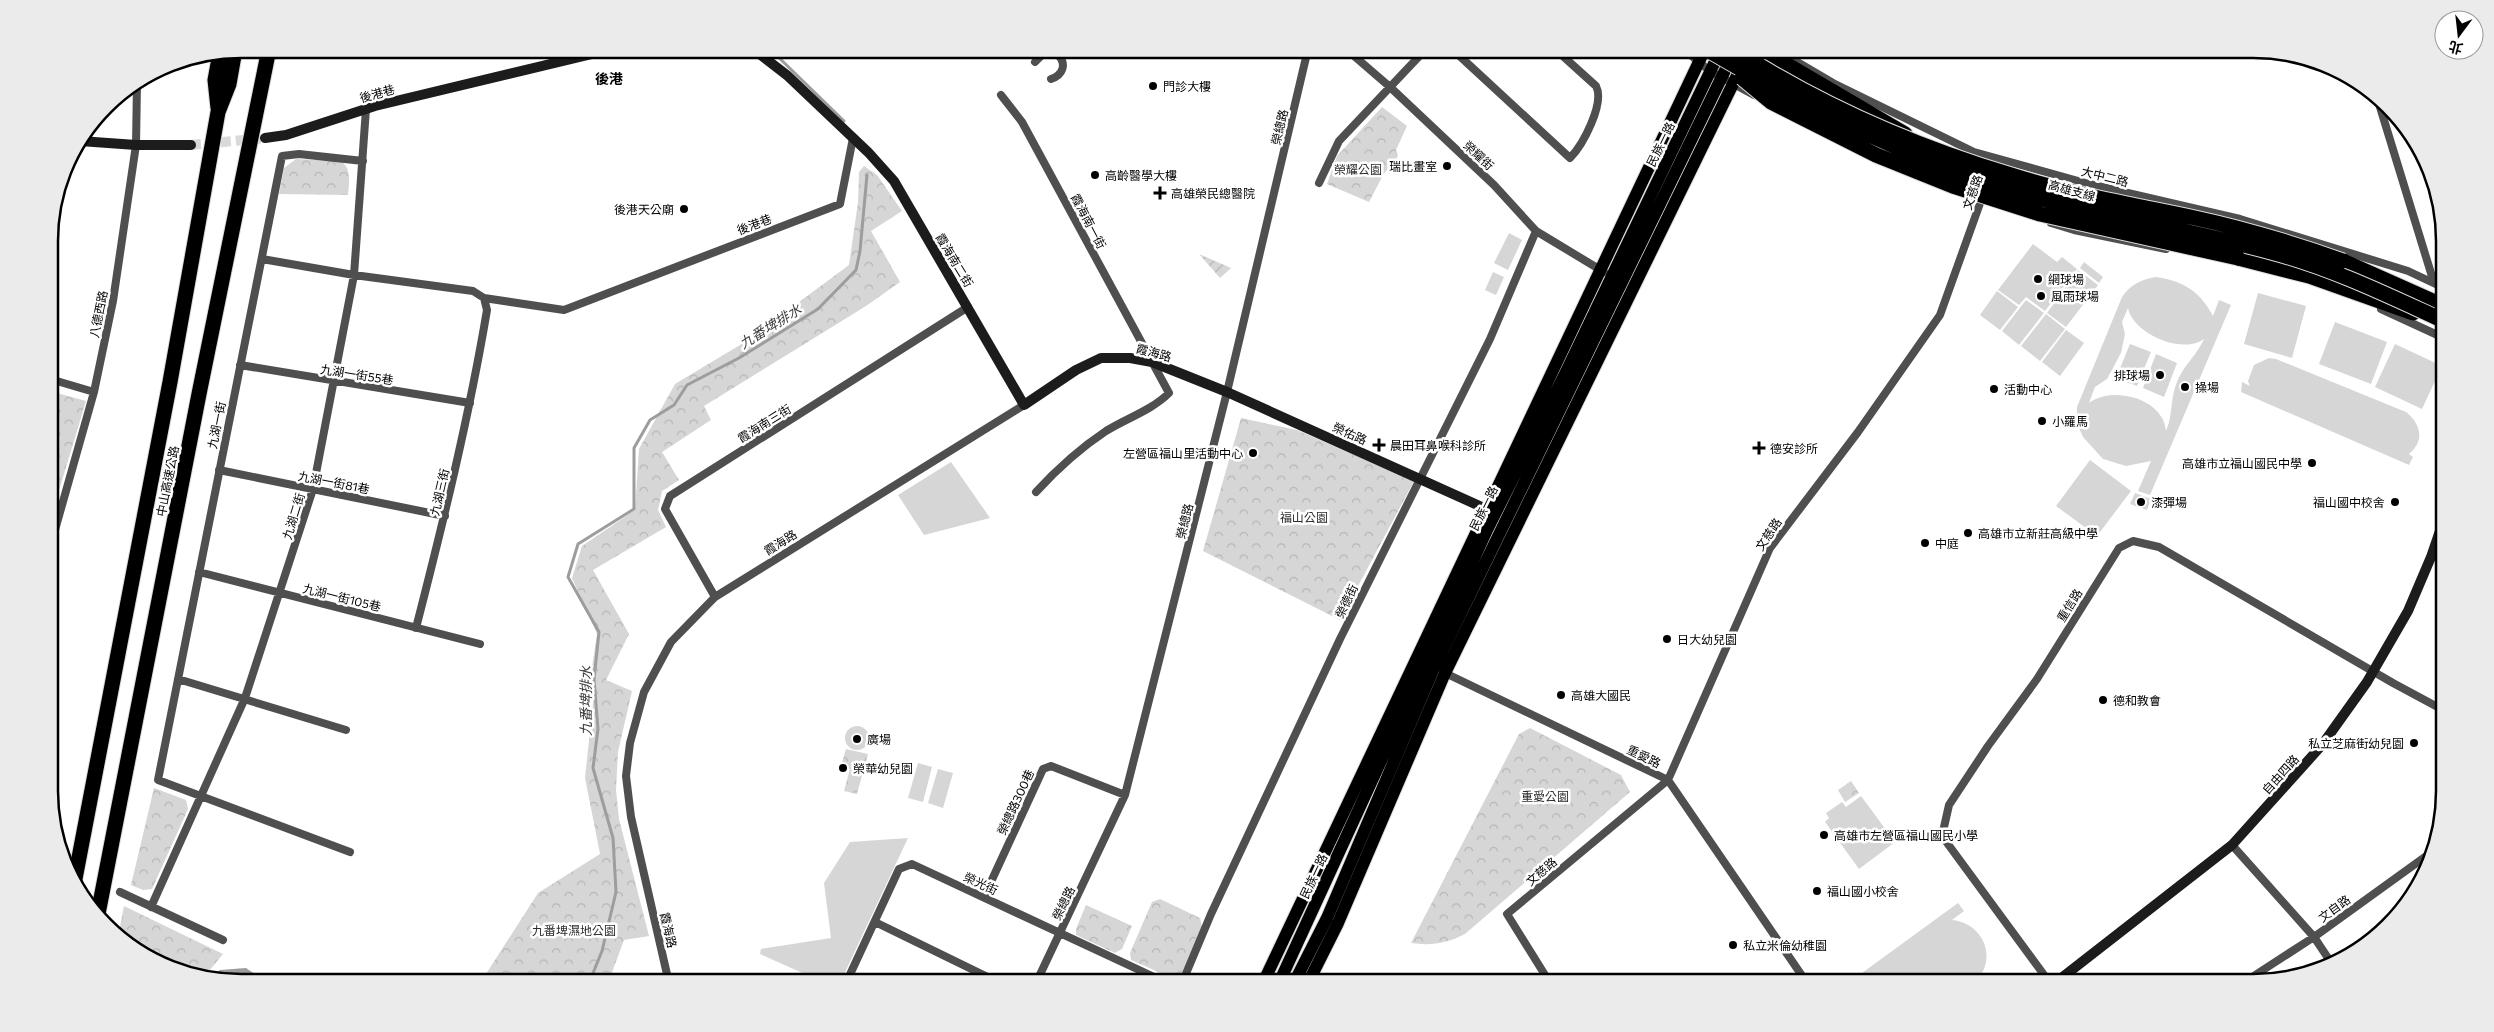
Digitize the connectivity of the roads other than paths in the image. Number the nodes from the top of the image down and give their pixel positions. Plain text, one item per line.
1 (234, 58) edge
2 (268, 58) edge
3 (576, 58) edge
4 (766, 58) edge
5 (1039, 58) edge
6 (1060, 58) edge
7 (1306, 58) edge
8 (1357, 58) edge
9 (1417, 58) edge
10 (1462, 58) edge
11 (1565, 58) edge
12 (1701, 58) edge
13 (1707, 58) edge
14 (1710, 58) edge
15 (1713, 58) edge
16 (1721, 58) edge
17 (1731, 58) edge
18 (1741, 58) edge
19 (1748, 58) edge
20 (1776, 58) edge
21 (1790, 58) edge
22 (219, 59) edge
23 (1035, 62) dead end
24 (1721, 78) junction
25 (1051, 79) dead end
26 (1390, 86) junction
27 (137, 89) edge
28 (1001, 95) dead end
29 (366, 109) junction
30 (2381, 109) edge
31 (218, 112) junction
32 (264, 138) tunnel mouth
33 (852, 138) junction
34 (87, 141) edge
35 (1917, 142) junction
36 (136, 145) junction
37 (191, 145) tunnel mouth
38 (1995, 158) junction
39 (363, 161) junction
40 (1929, 177) junction
41 (1319, 183) dead end
42 (1984, 190) junction
43 (1980, 201) junction
44 (1536, 231) junction
45 (262, 259) junction
46 (2344, 261) junction
47 (354, 275) junction
48 (1617, 279) junction
49 (2434, 283) joint
50 (2436, 294) edge
51 (484, 298) junction
52 (2436, 302) edge
53 (968, 306) junction
54 (2436, 321) edge
55 (2436, 321) edge
56 (2436, 321) edge
57 (2436, 334) edge
58 (1152, 362) junction
59 (240, 365) junction
60 (58, 381) edge
61 (335, 382) junction
62 (94, 392) junction
63 (1227, 392) junction
64 (470, 403) junction
65 (1024, 405) junction
66 (218, 470) junction
67 (1420, 479) junction
68 (313, 489) junction
69 (1036, 492) dead end
70 (445, 516) junction
71 (1501, 516) junction
72 (58, 519) edge
73 (2436, 544) edge
74 (199, 572) junction
75 (280, 594) junction
76 (716, 597) junction
77 (416, 628) junction
78 (480, 644) dead end
79 (1430, 666) junction
80 (2373, 672) junction
81 (178, 679) junction
82 (245, 698) junction
83 (2436, 705) edge
84 (346, 730) dead end
85 (1668, 780) junction
86 (1125, 796) junction
87 (202, 797) junction
88 (2232, 845) junction
89 (350, 852) dead end
90 (2424, 857) edge
91 (76, 872) edge
92 (120, 892) dead end
93 (984, 897) junction
94 (151, 907) junction
95 (100, 909) edge
96 (875, 922) junction
97 (1062, 932) junction
98 (2314, 937) junction
99 (223, 940) dead end
100 (2328, 959) edge
101 (667, 974) edge
102 (850, 974) edge
103 (982, 974) edge
104 (1041, 974) edge
105 (1148, 974) edge
106 (1186, 974) edge
107 (1268, 974) edge
108 (1283, 974) edge
109 (1299, 974) edge
110 (1312, 974) edge
111 (1544, 974) edge
112 (1801, 974) edge
113 (2043, 974) edge
114 (2067, 974) edge
115 (2257, 974) edge

1 - 31 highway, 中山高速公路
2 - 95 highway, 中山高速公路
3 - 29 street, 後港巷
4 - 33 street
5 - 23 street
6 - 25 street
7 - 63 street, 榮總路
8 - 26 street, 榮耀街
9 - 26 street
10 - 11 street
12 - 48 main road, 民族一路
13 - 24 street
14 - 54 highway, bridge
15 - 55 highway, 高雄支線, bridge
16 - 24 main road, 民族一路
17 - 24 main road, 民族一路
18 - 24 main road, 民族一路
19 - 35 highway, 高雄支線, bridge
20 - 35 highway, bridge
21 - 38 street, 大中二路
22 - 31 highway
24 - 40 street
24 - 48 main road, 民族一路
26 - 41 street
26 - 44 street, 榮耀街
27 - 36 street, 八德西路
28 - 58 street, 霞海南一街
29 - 32 street, 後港巷
29 - 39 street, 九湖二街
30 - 49 street
31 - 91 highway, 中山高速公路
33 - 51 street, 後港巷
33 - 53 street, 霞海南二街
34 - 36 street
35 - 46 highway, 高雄支線, bridge
36 - 37 street
36 - 62 street, 八德西路
38 - 42 street, 文慈路
38 - 49 street, 大中二路
39 - 45 street, 九湖一街
39 - 47 street, 九湖二街
40 - 42 street
40 - 43 street
42 - 43 street, 文慈路
42 - 56 street
43 - 57 street
43 - 85 street, 文慈路
44 - 48 street, 榮耀街
44 - 67 street, 榮德街
45 - 47 street, 後港巷
45 - 59 street, 九湖一街
46 - 50 highway
46 - 52 highway, 高雄支線
47 - 51 street, 後港巷
47 - 61 street, 九湖二街
48 - 71 main road, 民族一路
48 - 71 main road, 民族一路
51 - 64 street, 九湖三街
53 - 65 street, 霞海南二街
53 - 76 street, 霞海南三街
58 - 63 street, 霞海路
58 - 65 street, 霞海路
58 - 69 street, 霞海南一街
59 - 61 street, 九湖一街55巷
59 - 66 street, 九湖一街
60 - 62 street
61 - 64 street, 九湖一街55巷
61 - 68 street, 九湖二街
62 - 72 street, 八德西路
63 - 67 street, 榮佑路
63 - 86 street, 榮總路
64 - 70 street, 九湖三街
65 - 76 street, 霞海路
66 - 68 street, 九湖一街81巷
66 - 74 street, 九湖一街
67 - 71 street, 榮佑路
67 - 106 street, 榮德街
68 - 70 street, 九湖一街81巷
68 - 75 street, 九湖二街
70 - 77 street, 九湖三街
71 - 79 main road, 民族一路
71 - 79 main road, 民族一路
73 - 80 street, 自由四路
74 - 75 street, 九湖一街105巷
74 - 81 street, 九湖一街
75 - 77 street, 九湖一街105巷
75 - 82 street, 九湖二街
76 - 101 street, 霞海路
77 - 78 street, 九湖一街105巷
79 - 85 street, 重愛路
79 - 107 main road, 民族一路
79 - 108 main road, 民族一路
79 - 109 main road, 民族一路
79 - 110 main road, 民族一路
80 - 83 street, 重信路
80 - 88 street, 自由四路
80 - 113 street, 重信路
81 - 82 street
81 - 87 street, 九湖一街
82 - 84 street
82 - 87 street, 九湖二街
85 - 111 street, 文慈路
85 - 112 street, 重愛路
86 - 93 street, 榮總路300巷
86 - 97 street, 榮總路
87 - 89 street
87 - 94 street, 九湖二街
88 - 98 street
88 - 114 street, 自由四路
90 - 98 street, 文自路
92 - 94 street
93 - 96 street, 榮光街
93 - 97 street, 榮光街
94 - 99 street
96 - 102 street, 榮光街
96 - 103 street
97 - 104 street, 榮總路
97 - 105 street, 榮光街
98 - 100 street
98 - 115 street, 文自路

